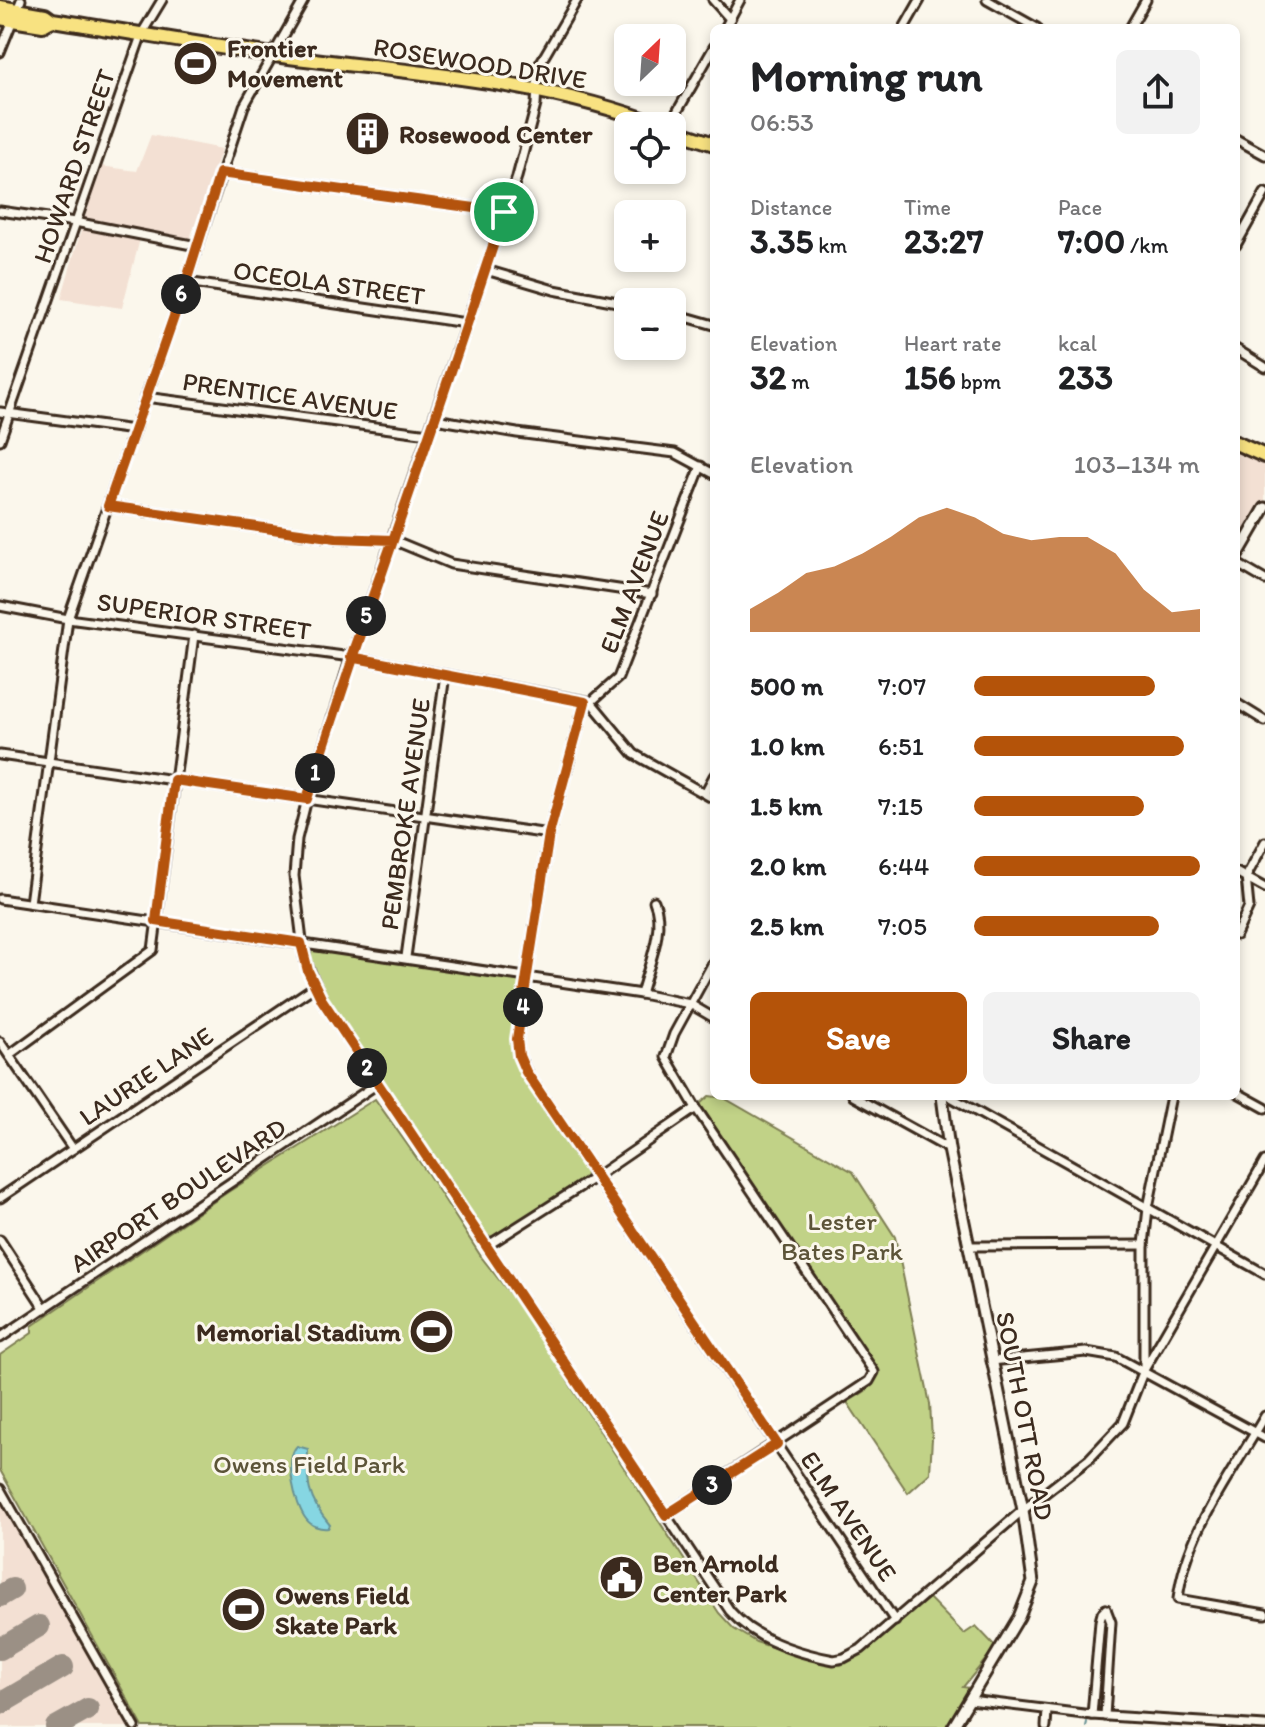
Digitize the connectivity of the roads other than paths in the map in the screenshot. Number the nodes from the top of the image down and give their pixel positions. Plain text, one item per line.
1 (162, 0) edge
2 (304, 0) edge
3 (577, 0) edge
4 (713, 0) edge
5 (740, 0) edge
6 (920, 0) edge
7 (987, 0) edge
8 (1146, 0) edge
9 (0, 7) edge
10 (12, 12) edge
11 (730, 19) junction
12 (727, 24) edge
13 (906, 24) edge
14 (1030, 24) edge
15 (1132, 24) edge
16 (142, 33) junction
17 (0, 52) edge
18 (710, 54) edge
19 (273, 55) junction
20 (536, 89) junction
21 (621, 112) edge
22 (679, 112) edge
23 (686, 134) edge
24 (1240, 141) edge
25 (710, 143) edge
26 (1265, 155) edge
27 (220, 173) junction
28 (1265, 193) edge
29 (0, 211) edge
30 (504, 212) junction
31 (75, 222) junction
32 (1240, 238) edge
33 (197, 246) junction
34 (486, 270) junction
35 (186, 282) junction
36 (614, 301) edge
37 (686, 317) edge
38 (466, 323) junction
39 (710, 324) edge
40 (1240, 351) edge
41 (1265, 367) edge
42 (145, 397) junction
43 (0, 412) edge
44 (9, 413) junction
45 (435, 419) junction
46 (134, 430) junction
47 (429, 434) junction
48 (0, 440) edge
49 (1240, 445) edge
50 (1265, 456) edge
51 (701, 466) junction
52 (710, 472) edge
53 (108, 506) junction
54 (1265, 508) edge
55 (393, 540) junction
56 (1240, 554) edge
57 (1240, 564) edge
58 (1265, 580) edge
59 (652, 594) junction
60 (0, 606) edge
61 (68, 619) junction
62 (194, 635) junction
63 (351, 657) junction
64 (445, 675) junction
65 (588, 702) junction
66 (1240, 705) edge
67 (1265, 721) edge
68 (0, 755) edge
69 (49, 762) junction
70 (174, 780) junction
71 (710, 784) edge
72 (705, 793) junction
73 (710, 796) edge
74 (307, 799) junction
75 (425, 816) junction
76 (549, 834) junction
77 (1265, 842) edge
78 (1240, 874) edge
79 (1246, 877) junction
80 (1265, 888) edge
81 (0, 899) edge
82 (654, 901) dead end
83 (30, 903) junction
84 (156, 921) junction
85 (1240, 926) edge
86 (301, 943) junction
87 (406, 957) junction
88 (710, 968) edge
89 (528, 977) junction
90 (314, 987) junction
91 (641, 994) junction
92 (690, 1004) junction
93 (710, 1016) edge
94 (0, 1042) edge
95 (9, 1055) junction
96 (377, 1084) junction
97 (1240, 1094) edge
98 (860, 1100) edge
99 (943, 1100) edge
100 (956, 1100) edge
101 (1170, 1100) edge
102 (696, 1108) junction
103 (1265, 1108) edge
104 (73, 1149) junction
105 (949, 1149) junction
106 (1265, 1161) edge
107 (597, 1176) junction
108 (0, 1198) edge
109 (1148, 1208) junction
110 (0, 1240) edge
111 (1144, 1245) junction
112 (487, 1246) junction
113 (969, 1246) junction
114 (1217, 1247) junction
115 (1265, 1274) edge
116 (45, 1309) junction
117 (0, 1338) edge
118 (991, 1361) junction
119 (1144, 1370) junction
120 (1265, 1416) edge
121 (1256, 1433) junction
122 (1265, 1438) edge
123 (777, 1444) junction
124 (0, 1489) edge
125 (1023, 1510) junction
126 (666, 1515) junction
127 (1265, 1614) edge
128 (895, 1621) junction
129 (970, 1700) junction
130 (1047, 1710) junction
131 (1092, 1715) junction
132 (1105, 1716) junction
133 (1265, 1726) edge
134 (135, 1727) edge
135 (953, 1727) edge
136 (1046, 1727) edge

1 - 16 street, HOWARD STREET
2 - 19 street
3 - 20 street
4 - 11 street
5 - 11 street
6 - 13 street
7 - 14 street
8 - 15 street
9 - 10 main road, ROSEWOOD DRIVE
10 - 16 main road, ROSEWOOD DRIVE
10 - 17 street
11 - 12 street
16 - 19 main road, ROSEWOOD DRIVE
16 - 31 street, HOWARD STREET
18 - 22 street
19 - 20 main road, ROSEWOOD DRIVE
19 - 27 street
20 - 21 main road, ROSEWOOD DRIVE
20 - 30 street
23 - 25 main road
24 - 26 street
27 - 30 street
27 - 33 street
28 - 32 street
29 - 31 street
30 - 34 street
31 - 33 street
31 - 44 street, HOWARD STREET
33 - 35 street
34 - 36 street
34 - 38 street
35 - 38 street, OCEOLA STREET
35 - 42 street
37 - 39 street
38 - 45 street
40 - 41 street
42 - 46 street
42 - 47 street, PRENTICE AVENUE
43 - 44 street
44 - 46 street
44 - 48 street, HOWARD STREET
45 - 47 street
45 - 51 street, PRENTICE AVENUE
46 - 53 street
47 - 55 street
49 - 50 main road
51 - 52 street, PRENTICE AVENUE
51 - 59 street, ELM AVENUE
53 - 55 street
53 - 61 street
54 - 56 street
55 - 59 street
55 - 63 street
57 - 58 street
59 - 65 street, ELM AVENUE
60 - 61 street, SUPERIOR STREET
61 - 62 street, SUPERIOR STREET
61 - 69 street
62 - 63 street, SUPERIOR STREET
62 - 70 street
63 - 64 street, SUPERIOR STREET
63 - 74 street
64 - 65 street, SUPERIOR STREET
64 - 75 street, PEMBROKE AVENUE
65 - 72 street
65 - 76 street, ELM AVENUE
66 - 67 street
68 - 69 street
69 - 70 street
69 - 83 street
70 - 74 street
70 - 84 street
71 - 72 street
72 - 73 street
74 - 75 street
74 - 86 street
75 - 76 street
75 - 87 street, PEMBROKE AVENUE
76 - 89 street, ELM AVENUE
77 - 79 street
78 - 79 street
79 - 80 street
79 - 85 street
81 - 83 street
82 - 91 street
83 - 84 street
84 - 86 street
84 - 95 street
86 - 87 street
86 - 90 street
87 - 89 street
88 - 92 street
89 - 91 street
89 - 107 street, ELM AVENUE
90 - 96 street
90 - 104 street, LAURIE LANE
91 - 92 street
92 - 93 street
92 - 102 street
94 - 95 street
95 - 104 street
96 - 112 street
96 - 116 street, AIRPORT BOULEVARD
97 - 103 street
98 - 105 street
99 - 105 street, SOUTH OTT ROAD
100 - 109 street
101 - 109 street
102 - 107 street
102 - 123 street
104 - 108 street, LAURIE LANE
105 - 113 street, SOUTH OTT ROAD
106 - 114 street
107 - 112 street
107 - 123 street, ELM AVENUE
109 - 111 street
109 - 114 street
110 - 116 street
111 - 113 street
111 - 119 street
112 - 126 street
113 - 118 street, SOUTH OTT ROAD
114 - 115 street
114 - 119 street
116 - 117 street, AIRPORT BOULEVARD
118 - 119 street
118 - 125 street, SOUTH OTT ROAD
119 - 121 street
119 - 125 street
120 - 121 street
121 - 122 street
121 - 127 street
123 - 126 street
123 - 128 street, ELM AVENUE
124 - 134 street
125 - 128 street
125 - 129 street, SOUTH OTT ROAD
126 - 128 street
129 - 130 street
129 - 135 street, SOUTH OTT ROAD
130 - 131 street
130 - 136 street
131 - 132 street
131 - 132 street
132 - 133 street

